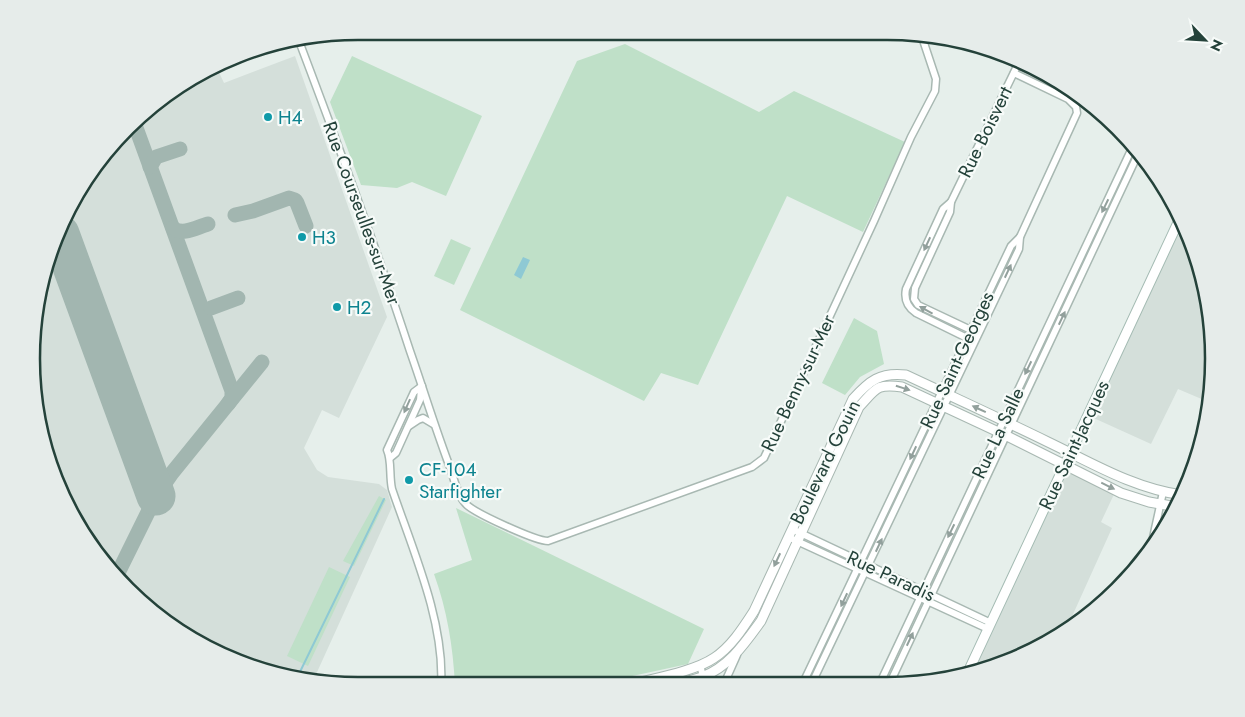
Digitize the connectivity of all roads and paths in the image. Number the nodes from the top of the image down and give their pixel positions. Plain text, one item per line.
1 (924, 43) edge
2 (301, 45) edge
3 (1016, 68) edge
4 (1014, 73) junction
5 (1130, 153) edge
6 (1135, 160) edge
7 (1114, 188) junction
8 (1120, 191) junction
9 (1176, 227) edge
10 (1020, 237) junction
11 (1073, 272) junction
12 (1082, 276) junction
13 (911, 301) junction
14 (970, 330) junction
15 (979, 334) junction
16 (966, 338) junction
17 (975, 342) junction
18 (1035, 354) junction
19 (1043, 358) junction
20 (422, 386) junction
21 (865, 386) junction
22 (872, 393) junction
23 (945, 393) junction
24 (940, 404) junction
25 (843, 418) junction
26 (852, 422) junction
27 (1007, 422) junction
28 (434, 425) junction
29 (397, 429) junction
30 (406, 430) junction
31 (1003, 434) junction
32 (1070, 452) junction
33 (390, 458) junction
34 (1065, 464) junction
35 (898, 485) junction
36 (905, 488) junction
37 (1163, 492) junction
38 (1174, 494) edge
39 (1161, 504) junction
40 (1169, 505) edge
41 (961, 512) junction
42 (969, 516) junction
43 (1155, 528) edge
44 (790, 533) junction
45 (800, 537) junction
46 (862, 562) junction
47 (869, 565) junction
48 (858, 569) junction
49 (865, 572) junction
50 (923, 591) junction
51 (931, 595) junction
52 (920, 598) junction
53 (928, 602) junction
54 (754, 611) junction
55 (764, 616) junction
56 (989, 626) junction
57 (738, 652) junction
58 (816, 659) junction
59 (824, 662) junction
60 (700, 665) junction
61 (971, 665) edge
62 (441, 677) edge
63 (658, 677) edge
64 (703, 677) edge
65 (708, 677) edge
66 (727, 677) edge
67 (806, 677) edge
68 (815, 677) edge
69 (886, 677) edge
70 (887, 677) edge

1 - 28 street, Rue Benny-sur-Mer
2 - 20 street, Rue Courseulles-sur-Mer
3 - 4 street, Rue Boisvert
4 - 10 street, Rue Saint-Georges
4 - 13 street, Rue Boisvert
5 - 7 street, Rue La Salle
6 - 8 street, Rue La Salle
7 - 8 street
7 -> 11 street, Rue La Salle
8 - 12 street, Rue La Salle
9 - 32 street, Rue Saint-Jacques
10 - 14 street, Rue Saint-Georges
15 -> 10 street, Rue Saint-Georges
11 - 12 street
11 - 18 street, Rue La Salle
19 -> 12 street, Rue La Salle
14 -> 13 street
13 - 16 street
14 - 15 street
14 - 16 street, Rue Saint-Georges
15 - 17 street, Rue Saint-Georges
16 - 17 street
16 - 23 street, Rue Saint-Georges
17 - 23 street, Rue Saint-Georges
18 - 19 street
18 -> 27 street, Rue La Salle
19 - 27 street, Rue La Salle
20 - 28 street, Rue Benny-sur-Mer
20 -> 29 street
20 - 30 street
21 - 22 street
21 - 23 street, Boulevard Gouin
21 - 25 street, Boulevard Gouin
22 -> 24 street, Boulevard Gouin
22 - 26 street, Boulevard Gouin
23 - 24 street, Rue Saint-Georges
27 -> 23 street, Boulevard Gouin
24 - 31 street, Boulevard Gouin
24 -> 35 street, Rue Saint-Georges
24 - 36 street, Rue Saint-Georges
25 - 26 street
25 - 44 street, Boulevard Gouin
26 - 45 street, Boulevard Gouin
27 - 31 street, Rue La Salle
27 - 32 street, Boulevard Gouin
28 - 30 street
29 - 30 street
29 - 33 street
30 - 33 street
31 - 34 street, Boulevard Gouin
31 - 41 street, Rue La Salle
31 - 42 street, Rue La Salle
32 - 34 street, Rue Saint-Jacques
32 - 37 street, Boulevard Gouin
33 - 62 street
34 -> 39 street, Boulevard Gouin
34 - 56 street, Rue Saint-Jacques
35 - 36 street
35 - 46 street, Rue Saint-Georges
47 -> 36 street, Rue Saint-Georges
37 - 38 street, Boulevard Gouin
37 - 39 street
39 - 40 street, Boulevard Gouin
39 - 43 street
41 - 42 street
41 -> 50 street, Rue La Salle
42 - 51 street, Rue La Salle
44 - 45 street, Rue Paradis
44 -> 54 street, Boulevard Gouin
45 - 46 street, Rue Paradis
45 - 48 street, Rue Paradis
45 - 55 street, Boulevard Gouin
46 - 47 street, Rue Paradis
46 - 48 street, Rue Saint-Georges
47 - 49 street, Rue Saint-Georges
47 - 50 street, Rue Paradis
48 - 49 street, Rue Paradis
48 -> 58 street, Rue Saint-Georges
49 - 52 street, Rue Paradis
49 - 59 street, Rue Saint-Georges
50 - 51 street, Rue Paradis
50 - 52 street, Rue La Salle
51 - 53 street, Rue La Salle
51 - 56 street, Rue Paradis
52 - 53 street, Rue Paradis
52 - 69 street, Rue La Salle
53 - 56 street, Rue Paradis
70 -> 53 street, Rue La Salle
54 - 55 street
54 - 60 street, Boulevard Gouin
55 - 57 street, Boulevard Gouin
56 - 61 street, Rue Saint-Jacques
57 - 65 street, Boulevard Gouin
57 - 66 street
58 - 59 street
58 - 67 street, Rue Saint-Georges
59 - 68 street, Rue Saint-Georges
60 - 63 street, Boulevard Gouin
60 - 64 street

